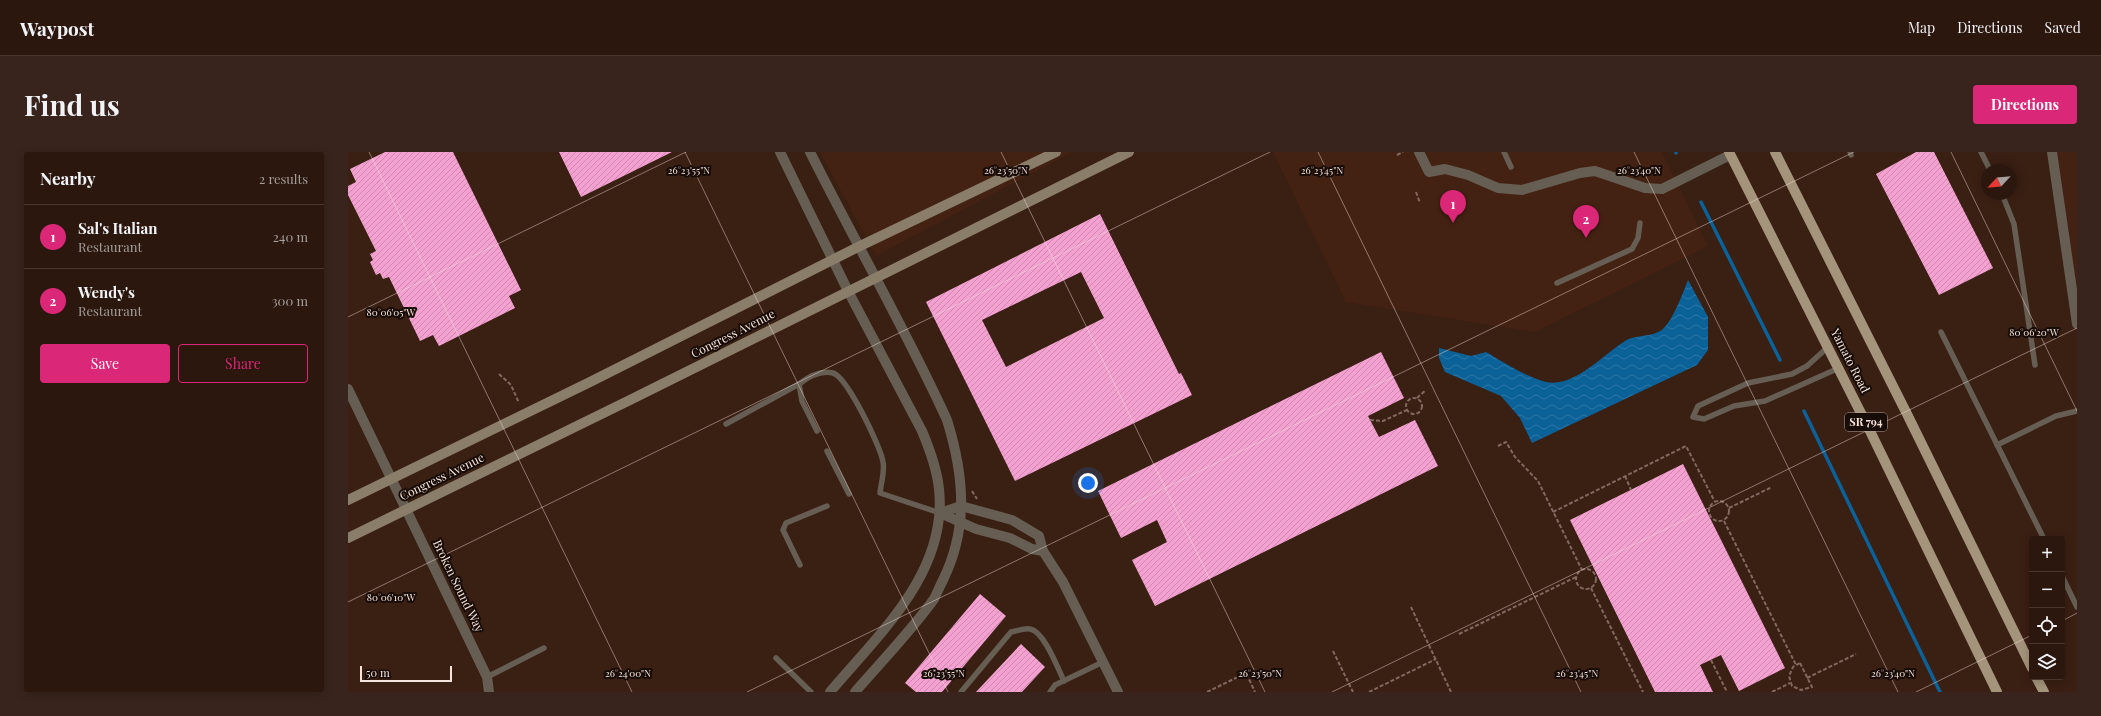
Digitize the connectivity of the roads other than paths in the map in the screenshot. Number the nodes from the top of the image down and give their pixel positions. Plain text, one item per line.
1 (780, 152) edge
2 (810, 152) edge
3 (1056, 152) edge
4 (1129, 152) edge
5 (1419, 152) edge
6 (1504, 152) edge
7 (1775, 152) edge
8 (1981, 152) edge
9 (2052, 152) edge
10 (1729, 153) edge
11 (1987, 164) edge
12 (1511, 167) dead end
13 (2004, 200) edge
14 (1640, 223) dead end
15 (858, 247) junction
16 (833, 260) junction
17 (875, 278) junction
18 (1557, 283) dead end
19 (848, 291) junction
20 (2076, 304) edge
21 (2077, 324) edge
22 (1941, 332) dead end
23 (1828, 347) junction
24 (2035, 365) dead end
25 (1839, 368) junction
26 (799, 384) junction
27 (348, 389) edge
28 (2077, 411) edge
29 (726, 424) dead end
30 (817, 431) dead end
31 (1997, 445) junction
32 (827, 451) dead end
33 (391, 478) junction
34 (849, 494) dead end
35 (348, 500) edge
36 (827, 506) dead end
37 (961, 506) junction
38 (406, 509) junction
39 (940, 513) junction
40 (959, 522) junction
41 (2042, 536) edge
42 (348, 538) edge
43 (1043, 551) junction
44 (800, 565) dead end
45 (2065, 582) edge
46 (2077, 607) edge
47 (544, 648) dead end
48 (776, 658) dead end
49 (1103, 662) junction
50 (2029, 662) edge
51 (487, 677) junction
52 (2038, 680) edge
53 (1064, 681) junction
54 (490, 692) edge
55 (810, 692) edge
56 (830, 692) edge
57 (855, 692) edge
58 (961, 692) edge
59 (1050, 692) edge
60 (1118, 692) edge
61 (1997, 692) edge
62 (2044, 692) edge

1 - 16 street
2 - 15 street
3 - 15 main road, Congress Avenue
4 - 17 main road, Congress Avenue
5 - 10 street
6 - 12 lane
7 - 50 main road, SR 794
8 - 11 lane
9 - 20 street
10 - 23 main road, Yamato Road / SR 794
13 - 24 lane
14 - 18 lane
15 - 16 main road, Congress Avenue
15 - 17 street
16 - 19 street
16 - 33 main road, Congress Avenue
17 - 19 main road, Congress Avenue
17 - 37 street
19 - 38 main road, Congress Avenue
19 - 39 street
20 - 21 street
22 - 31 lane
23 - 25 main road, Yamato Road / SR 794
23 - 25 lane
25 - 61 main road, Yamato Road / SR 794
26 - 29 lane
26 - 30 lane
26 - 39 lane
27 - 33 street, Broken Sound Way
28 - 31 lane
31 - 41 lane
32 - 34 lane
33 - 35 main road, Congress Avenue
33 - 38 street, Broken Sound Way
36 - 44 lane
37 - 39 street
37 - 40 street
37 - 43 street
38 - 42 main road, Congress Avenue
38 - 51 street, Broken Sound Way
39 - 40 street
39 - 56 street
40 - 43 street
40 - 57 street
43 - 49 street
45 - 46 lane
47 - 51 lane
48 - 55 lane
49 - 53 lane
49 - 60 street
51 - 54 street, Broken Sound Way
52 - 62 main road
53 - 58 lane
53 - 59 lane

